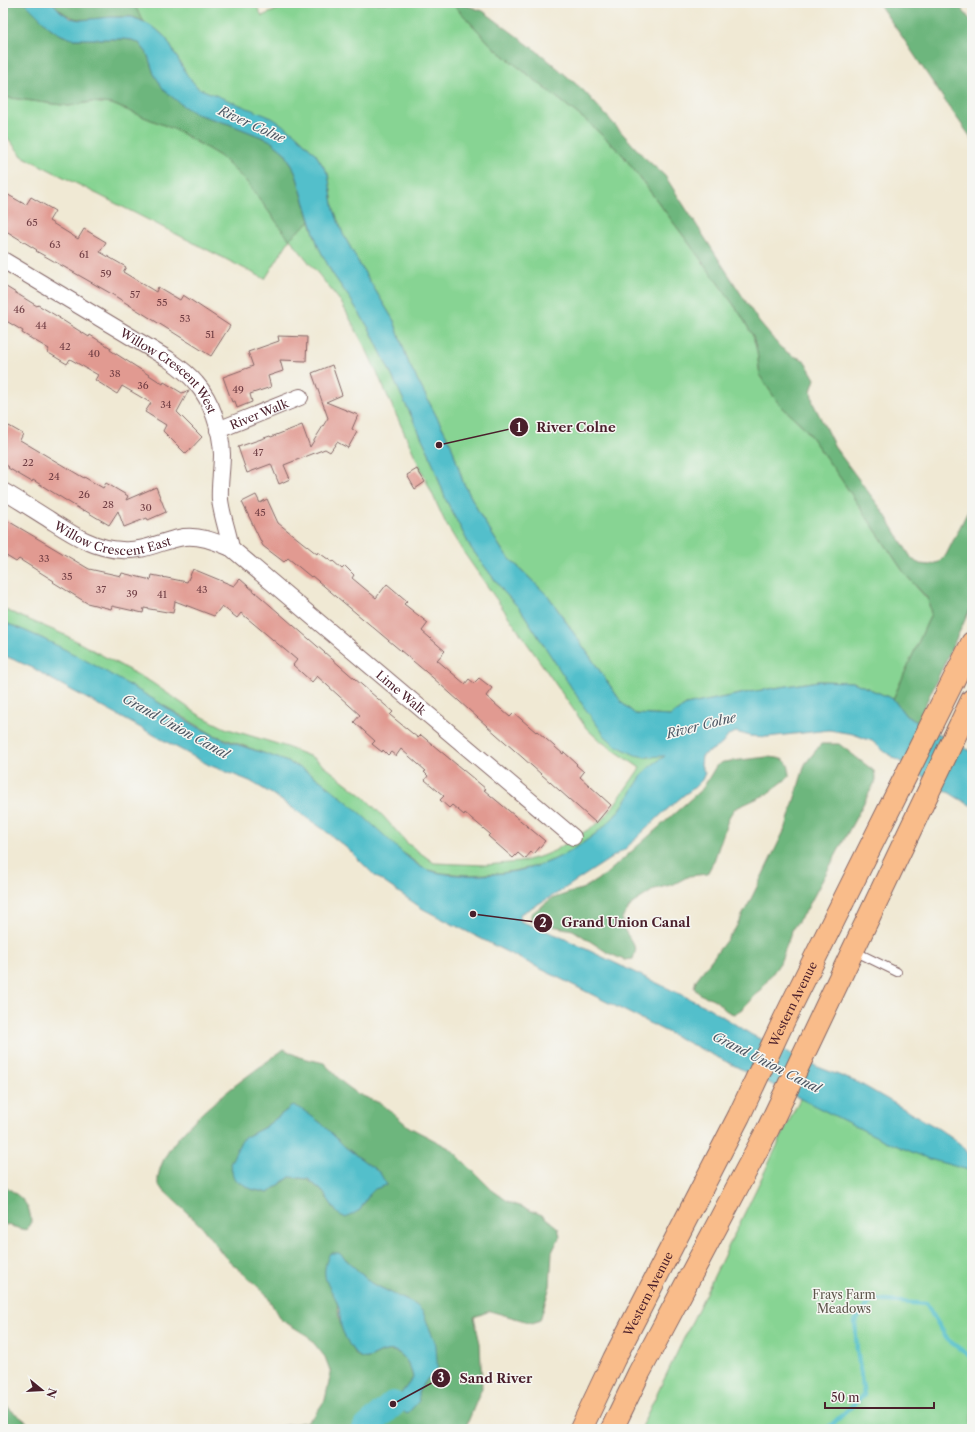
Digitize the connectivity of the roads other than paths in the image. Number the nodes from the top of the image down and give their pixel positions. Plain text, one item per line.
1 (3, 260) edge
2 (300, 397) dead end
3 (218, 430) junction
4 (3, 491) edge
5 (231, 548) junction
6 (972, 643) edge
7 (968, 708) edge
8 (573, 837) dead end
9 (853, 950) junction
10 (897, 972) dead end
11 (581, 1429) edge
12 (612, 1429) edge

1 - 3 street, Willow Crescent West
2 - 3 street, River Walk
3 - 5 street, Willow Crescent West
4 - 5 street, Willow Crescent East
5 - 8 street, Lime Walk
6 - 11 highway, Western Avenue
7 - 9 highway
9 - 10 lane
9 - 12 highway

